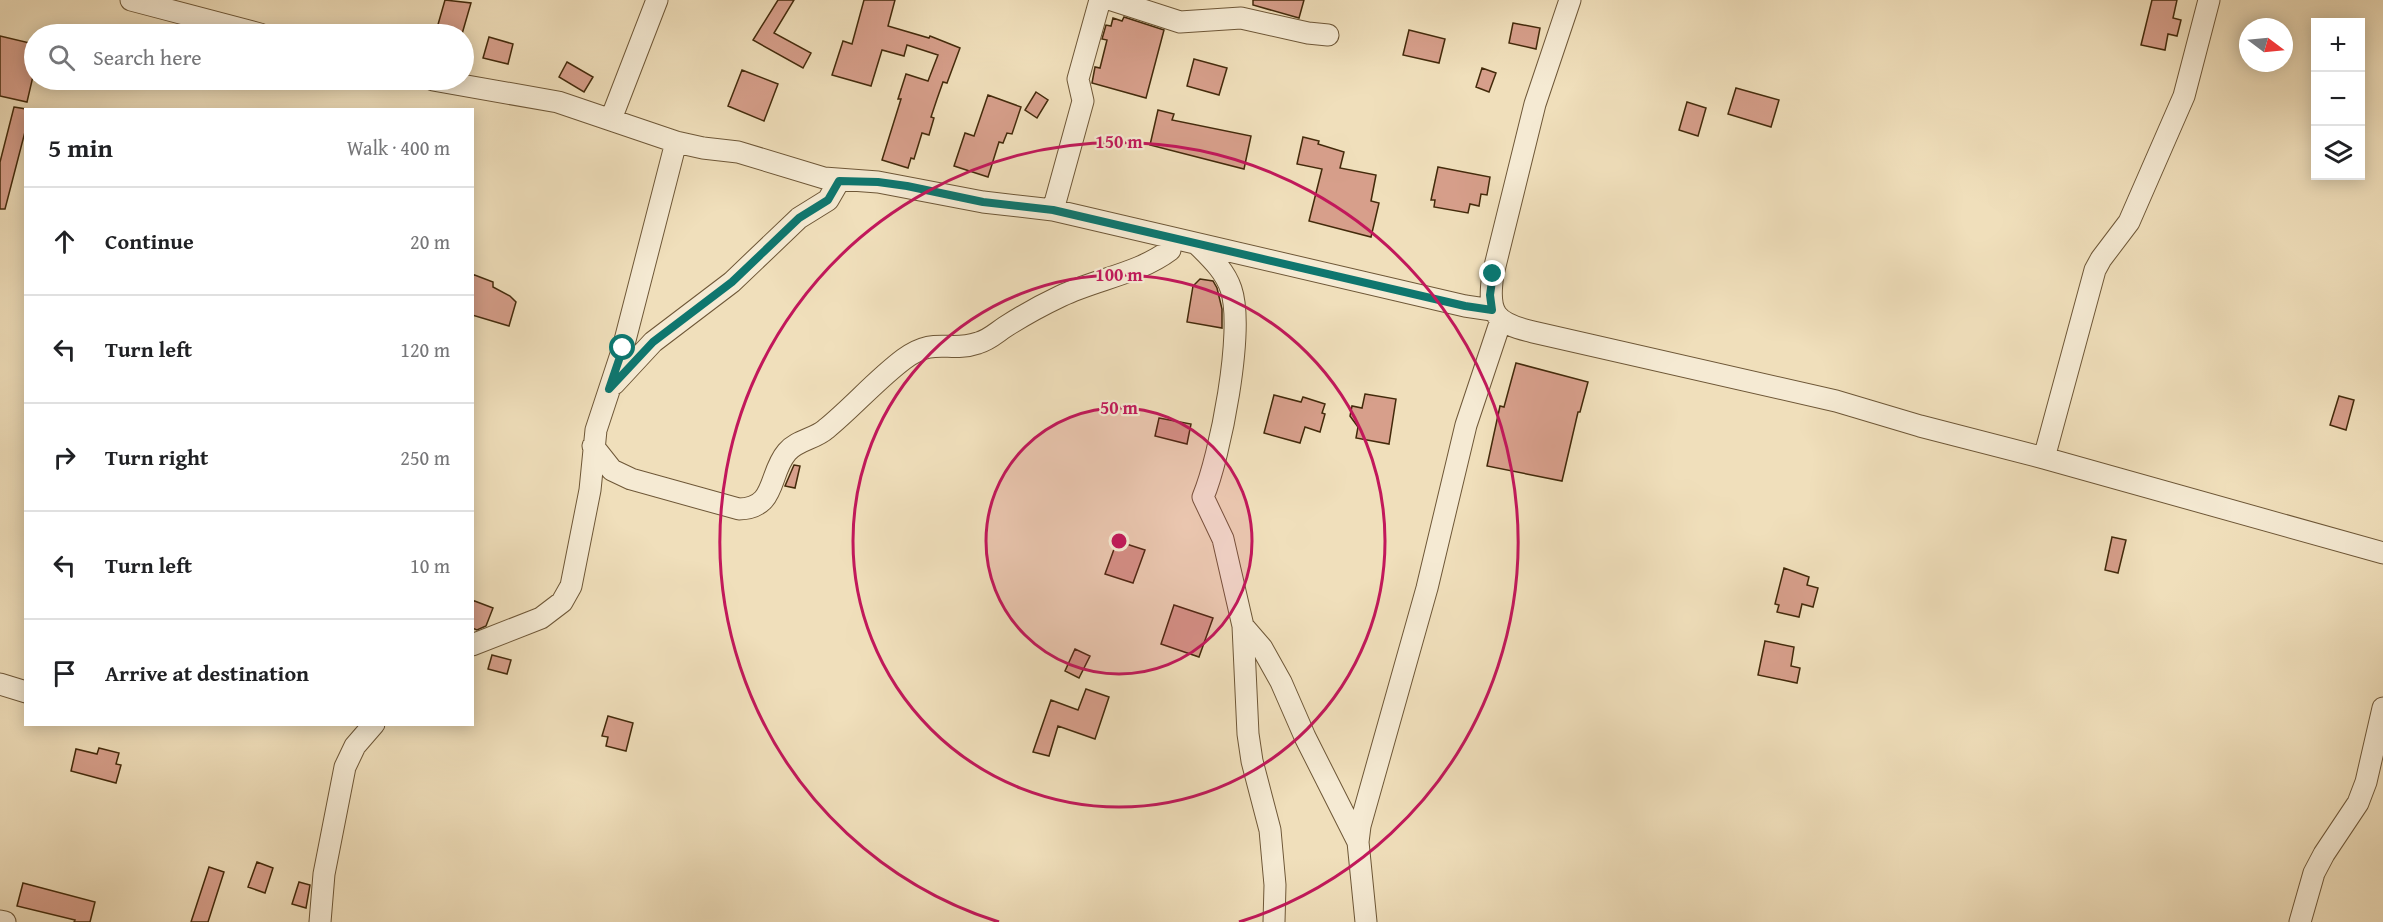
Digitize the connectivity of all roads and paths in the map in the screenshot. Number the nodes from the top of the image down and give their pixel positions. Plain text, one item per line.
1 (131, 0) edge
2 (657, 0) edge
3 (1100, 0) edge
4 (1112, 0) edge
5 (1570, 0) edge
6 (2209, 0) edge
7 (222, 24) edge
8 (1328, 34) dead end
9 (474, 87) edge
10 (611, 119) junction
11 (676, 142) junction
12 (839, 181) junction
13 (1053, 210) junction
14 (1198, 245) junction
15 (1170, 250) dead end
16 (1497, 315) junction
17 (609, 389) junction
18 (594, 446) junction
19 (2044, 458) junction
20 (2383, 553) edge
21 (1243, 626) junction
22 (474, 644) edge
23 (0, 684) edge
24 (24, 691) edge
25 (2383, 708) edge
26 (372, 726) edge
27 (1358, 842) junction
28 (0, 921) edge
29 (4, 922) edge
30 (320, 922) edge
31 (1274, 922) edge
32 (1366, 922) edge
33 (2300, 922) edge

1 - 7 street
2 - 10 street
3 - 13 street
4 - 8 street
5 - 16 street
6 - 19 street
9 - 10 street
10 - 11 street
11 - 12 street
11 - 17 street
12 - 13 street
12 - 17 street
13 - 14 street
14 - 16 street
14 - 21 street
15 - 18 street
16 - 19 street
16 - 27 street
17 - 18 street
18 - 22 street
19 - 20 street
21 - 27 street
21 - 31 street
23 - 24 street
25 - 33 street
26 - 30 street
27 - 32 street
28 - 29 street

